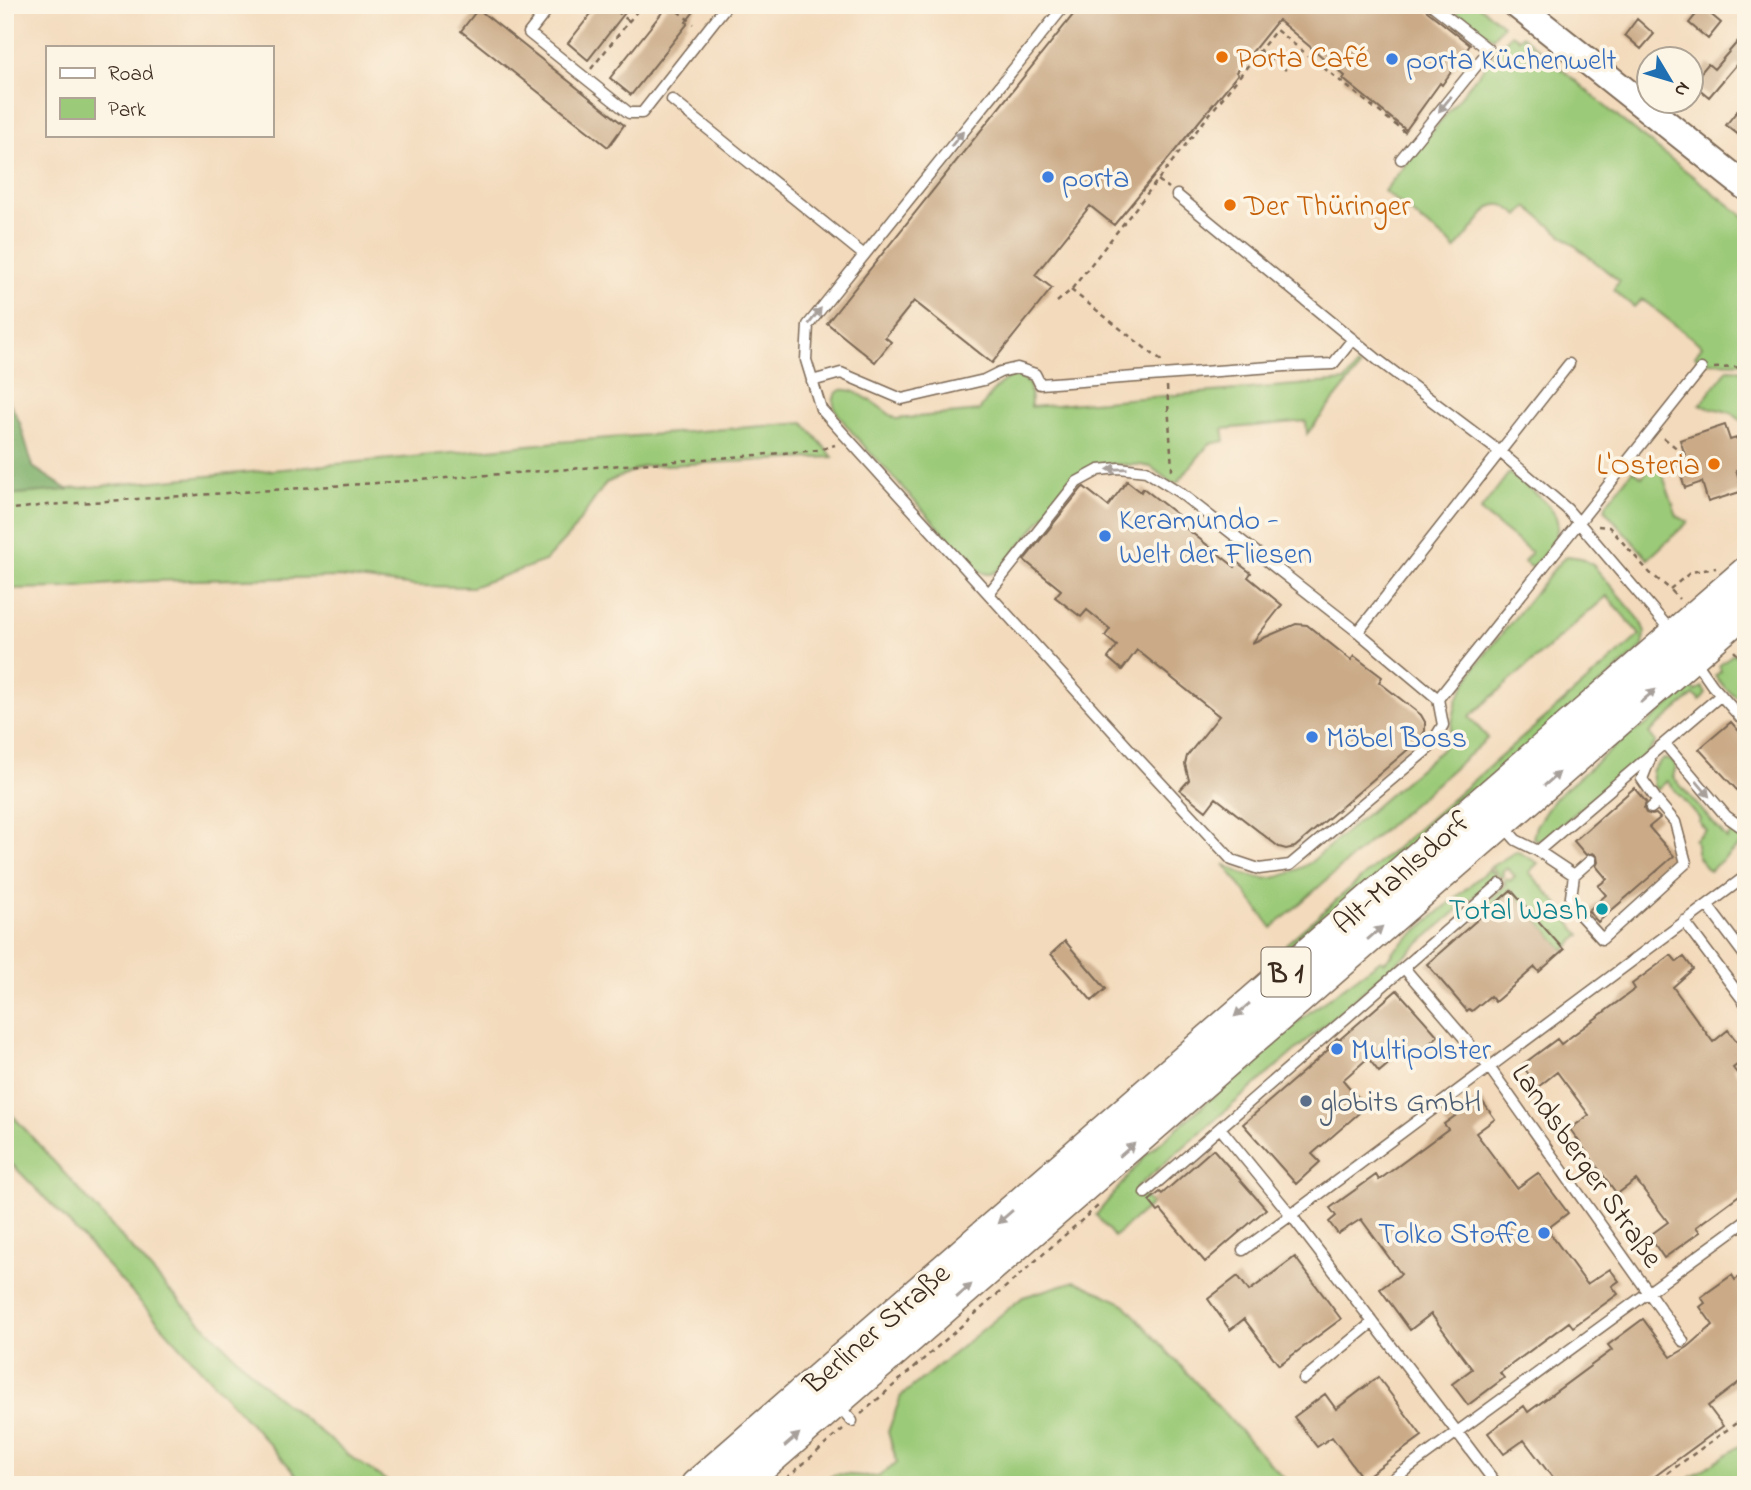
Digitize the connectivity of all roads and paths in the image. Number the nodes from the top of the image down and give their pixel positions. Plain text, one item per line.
1 (551, 5) edge
2 (609, 5) edge
3 (642, 5) edge
4 (670, 5) edge
5 (727, 5) edge
6 (1065, 5) edge
7 (1432, 5) edge
8 (1517, 5) edge
9 (629, 21) junction
10 (705, 33) junction
11 (1260, 51) junction
12 (1286, 70) dead end
13 (585, 77) junction
14 (672, 100) dead end
15 (1406, 133) dead end
16 (1401, 159) dead end
17 (1746, 187) edge
18 (1177, 195) dead end
19 (864, 255) junction
20 (1056, 302) dead end
21 (1353, 339) junction
22 (1569, 364) dead end
23 (1746, 367) edge
24 (1701, 369) joint
25 (812, 381) junction
26 (1653, 429) junction
27 (847, 437) junction
28 (1500, 452) junction
29 (1685, 454) dead end
30 (5, 510) edge
31 (1578, 524) junction
32 (1607, 527) dead end
33 (1733, 569) edge
34 (1670, 589) junction
35 (989, 593) junction
36 (1679, 599) dead end
37 (1746, 610) edge
38 (1358, 632) junction
39 (1683, 646) junction
40 (1734, 650) dead end
41 (1746, 661) edge
42 (1721, 695) junction
43 (1438, 699) junction
44 (1746, 724) edge
45 (1665, 744) junction
46 (1651, 755) junction
47 (1507, 800) junction
48 (1726, 816) junction
49 (1746, 818) edge
50 (1746, 825) edge
51 (1538, 851) junction
52 (1591, 860) dead end
53 (1574, 874) junction
54 (1746, 876) edge
55 (1500, 884) dead end
56 (1707, 905) junction
57 (1684, 921) junction
58 (1746, 957) edge
59 (1404, 968) junction
60 (1746, 1004) edge
61 (1489, 1067) junction
62 (1220, 1128) junction
63 (1068, 1182) junction
64 (1145, 1193) dead end
65 (1292, 1215) junction
66 (1746, 1222) edge
67 (1244, 1250) dead end
68 (1648, 1292) junction
69 (1374, 1322) junction
70 (1683, 1341) dead end
71 (1304, 1379) dead end
72 (1746, 1416) edge
73 (1457, 1432) junction
74 (696, 1485) edge
75 (741, 1485) edge
76 (1385, 1485) edge
77 (1497, 1485) edge
78 (1651, 1485) edge

1 - 13 lane
2 - 9 path
3 - 9 path
4 - 10 path
5 - 10 lane
19 -> 6 lane
7 -> 16 lane
8 - 17 street
9 - 13 path
10 - 13 lane
11 - 12 path
11 - 15 path
11 - 20 path
14 - 19 lane
18 - 21 lane
25 -> 19 lane
21 - 25 lane
21 - 28 lane
22 - 28 lane
23 - 24 path
24 - 26 lane
25 - 27 lane
26 - 29 path
26 - 31 lane
27 - 30 path
27 - 35 lane
28 - 31 lane
28 - 38 lane
31 - 39 lane
31 - 43 lane
32 - 34 path
33 - 34 path
33 - 39 main road, Alt-Mahlsdorf / B 1
34 - 36 path
38 -> 35 lane
35 - 43 lane
37 - 39 main road, Alt-Mahlsdorf / B 1
38 - 43 lane
39 - 42 lane
47 -> 39 main road, Alt-Mahlsdorf / B 1
39 - 47 main road, Alt-Mahlsdorf / B 1
40 - 41 path
42 - 44 lane
42 - 45 lane
45 - 46 lane
45 -> 48 lane
46 - 51 lane
46 - 53 lane
47 - 51 lane
47 -> 63 main road, Alt-Mahlsdorf / B 1
63 -> 47 main road, Alt-Mahlsdorf / B 1
48 - 49 lane
48 - 50 lane
51 - 53 lane
52 - 53 lane
54 - 56 lane, Landsberger Straße
55 - 59 lane
56 - 57 lane, Landsberger Straße
56 - 58 lane
57 - 60 lane
57 - 61 lane, Landsberger Straße
59 - 61 lane, Landsberger Straße
59 - 62 lane
61 - 65 lane, Landsberger Straße
61 - 68 lane, Landsberger Straße
62 - 64 lane
62 - 65 lane
63 -> 74 main road, Berliner Straße / B 1
75 -> 63 main road, Berliner Straße / B 1
65 - 67 lane, Landsberger Straße
65 - 69 lane
66 - 68 lane, Landsberger Straße
68 - 70 lane
68 - 73 lane, Landsberger Straße
69 - 71 lane
69 - 73 lane
72 - 78 path
73 - 76 lane, Landsberger Straße
73 - 77 lane

